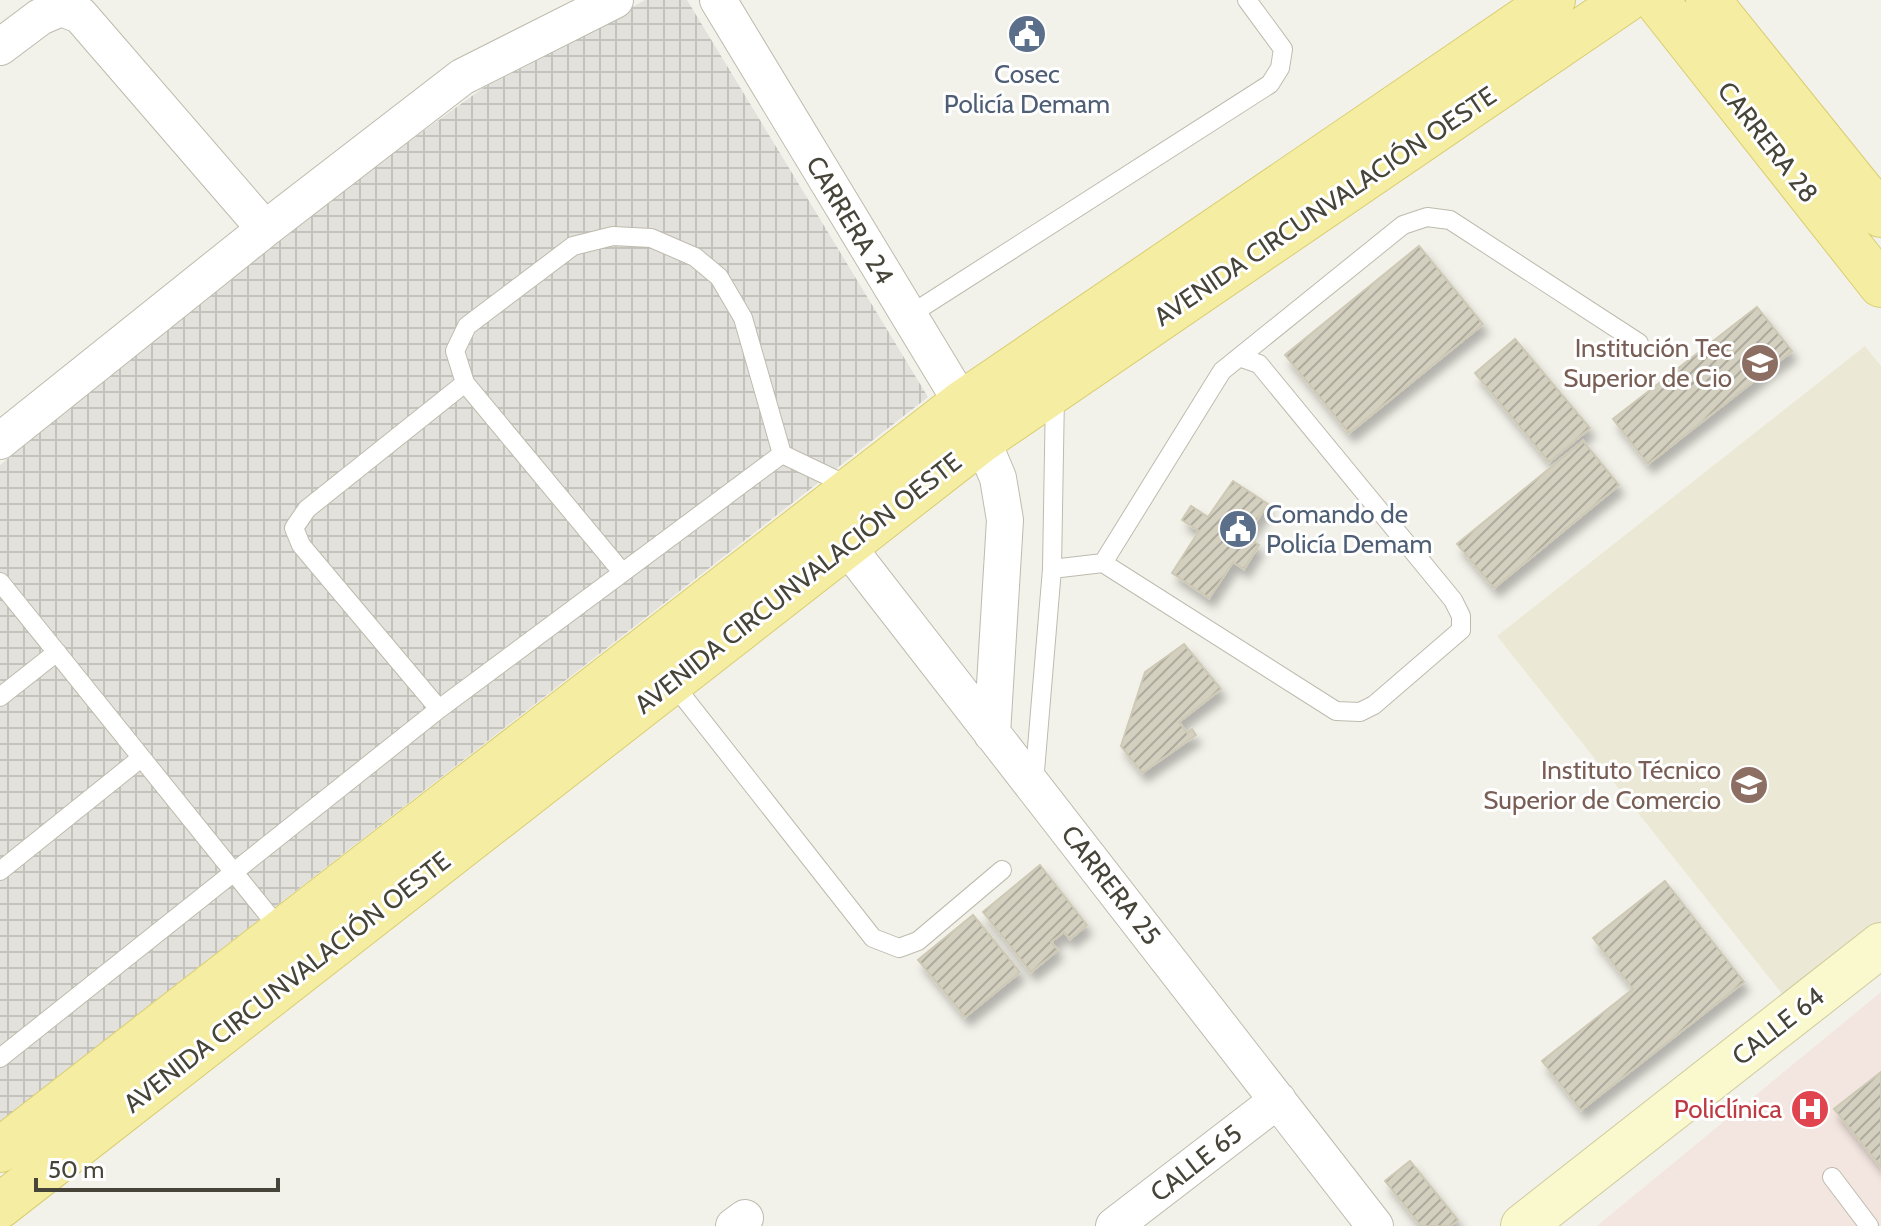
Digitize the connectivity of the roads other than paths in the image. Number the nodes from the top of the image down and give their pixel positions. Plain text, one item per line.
1 (615, 0) edge
2 (718, 0) edge
3 (1247, 0) edge
4 (1553, 0) edge
5 (1626, 0) edge
6 (1656, 0) edge
7 (1708, 0) edge
8 (0, 47) edge
9 (1881, 215) edge
10 (265, 229) junction
11 (1881, 285) edge
12 (908, 316) junction
13 (1639, 343) dead end
14 (1239, 357) junction
15 (465, 383) junction
16 (1055, 390) junction
17 (972, 422) junction
18 (0, 441) edge
19 (782, 454) junction
20 (851, 487) junction
21 (846, 545) junction
22 (1103, 563) junction
23 (1052, 569) junction
24 (622, 572) junction
25 (0, 582) edge
26 (57, 652) junction
27 (671, 681) junction
28 (0, 697) edge
29 (439, 709) junction
30 (992, 734) junction
31 (141, 758) junction
32 (1034, 786) junction
33 (1002, 870) dead end
34 (0, 871) edge
35 (234, 872) junction
36 (282, 932) junction
37 (1881, 945) edge
38 (0, 1058) edge
39 (1278, 1100) junction
40 (0, 1150) edge
41 (1832, 1177) dead end
42 (0, 1206) edge
43 (1114, 1226) edge
44 (1375, 1226) edge
45 (1523, 1226) edge
46 (1869, 1226) edge

1 - 10 street
2 - 12 street, CARRERA 24
3 - 12 lane
4 - 17 main road, AVENIDA CIRCUNVALACIÓN OESTE
5 - 16 main road, AVENIDA CIRCUNVALACIÓN OESTE
6 - 11 main road, CARRERA 28
7 - 9 main road, CARRERA 28
8 - 10 street
10 - 18 street
12 - 17 street, CARRERA 24
13 - 14 lane
14 - 22 lane
14 - 22 lane
15 - 19 lane
15 - 24 lane
15 - 29 lane
16 - 17 main road, AVENIDA CIRCUNVALACIÓN OESTE
16 - 23 lane
17 - 20 main road, AVENIDA CIRCUNVALACIÓN OESTE
17 - 21 main road, AVENIDA CIRCUNVALACIÓN OESTE
17 - 30 street, CARRERA 24
19 - 20 lane
19 - 24 lane
20 - 36 main road, AVENIDA CIRCUNVALACIÓN OESTE
21 - 27 main road, AVENIDA CIRCUNVALACIÓN OESTE
21 - 30 street, CARRERA 25
22 - 23 lane
23 - 32 lane
24 - 29 lane
25 - 26 lane
26 - 28 lane
26 - 31 lane
27 - 33 lane
27 - 42 main road, AVENIDA CIRCUNVALACIÓN OESTE
29 - 35 lane
30 - 32 street, CARRERA 25
31 - 34 lane
31 - 35 lane
32 - 39 street, CARRERA 25
35 - 36 lane
35 - 38 lane
36 - 40 main road, AVENIDA CIRCUNVALACIÓN OESTE
37 - 45 street, CALLE 64
39 - 43 street, CALLE 65
39 - 44 street, CARRERA 25
41 - 46 lane

